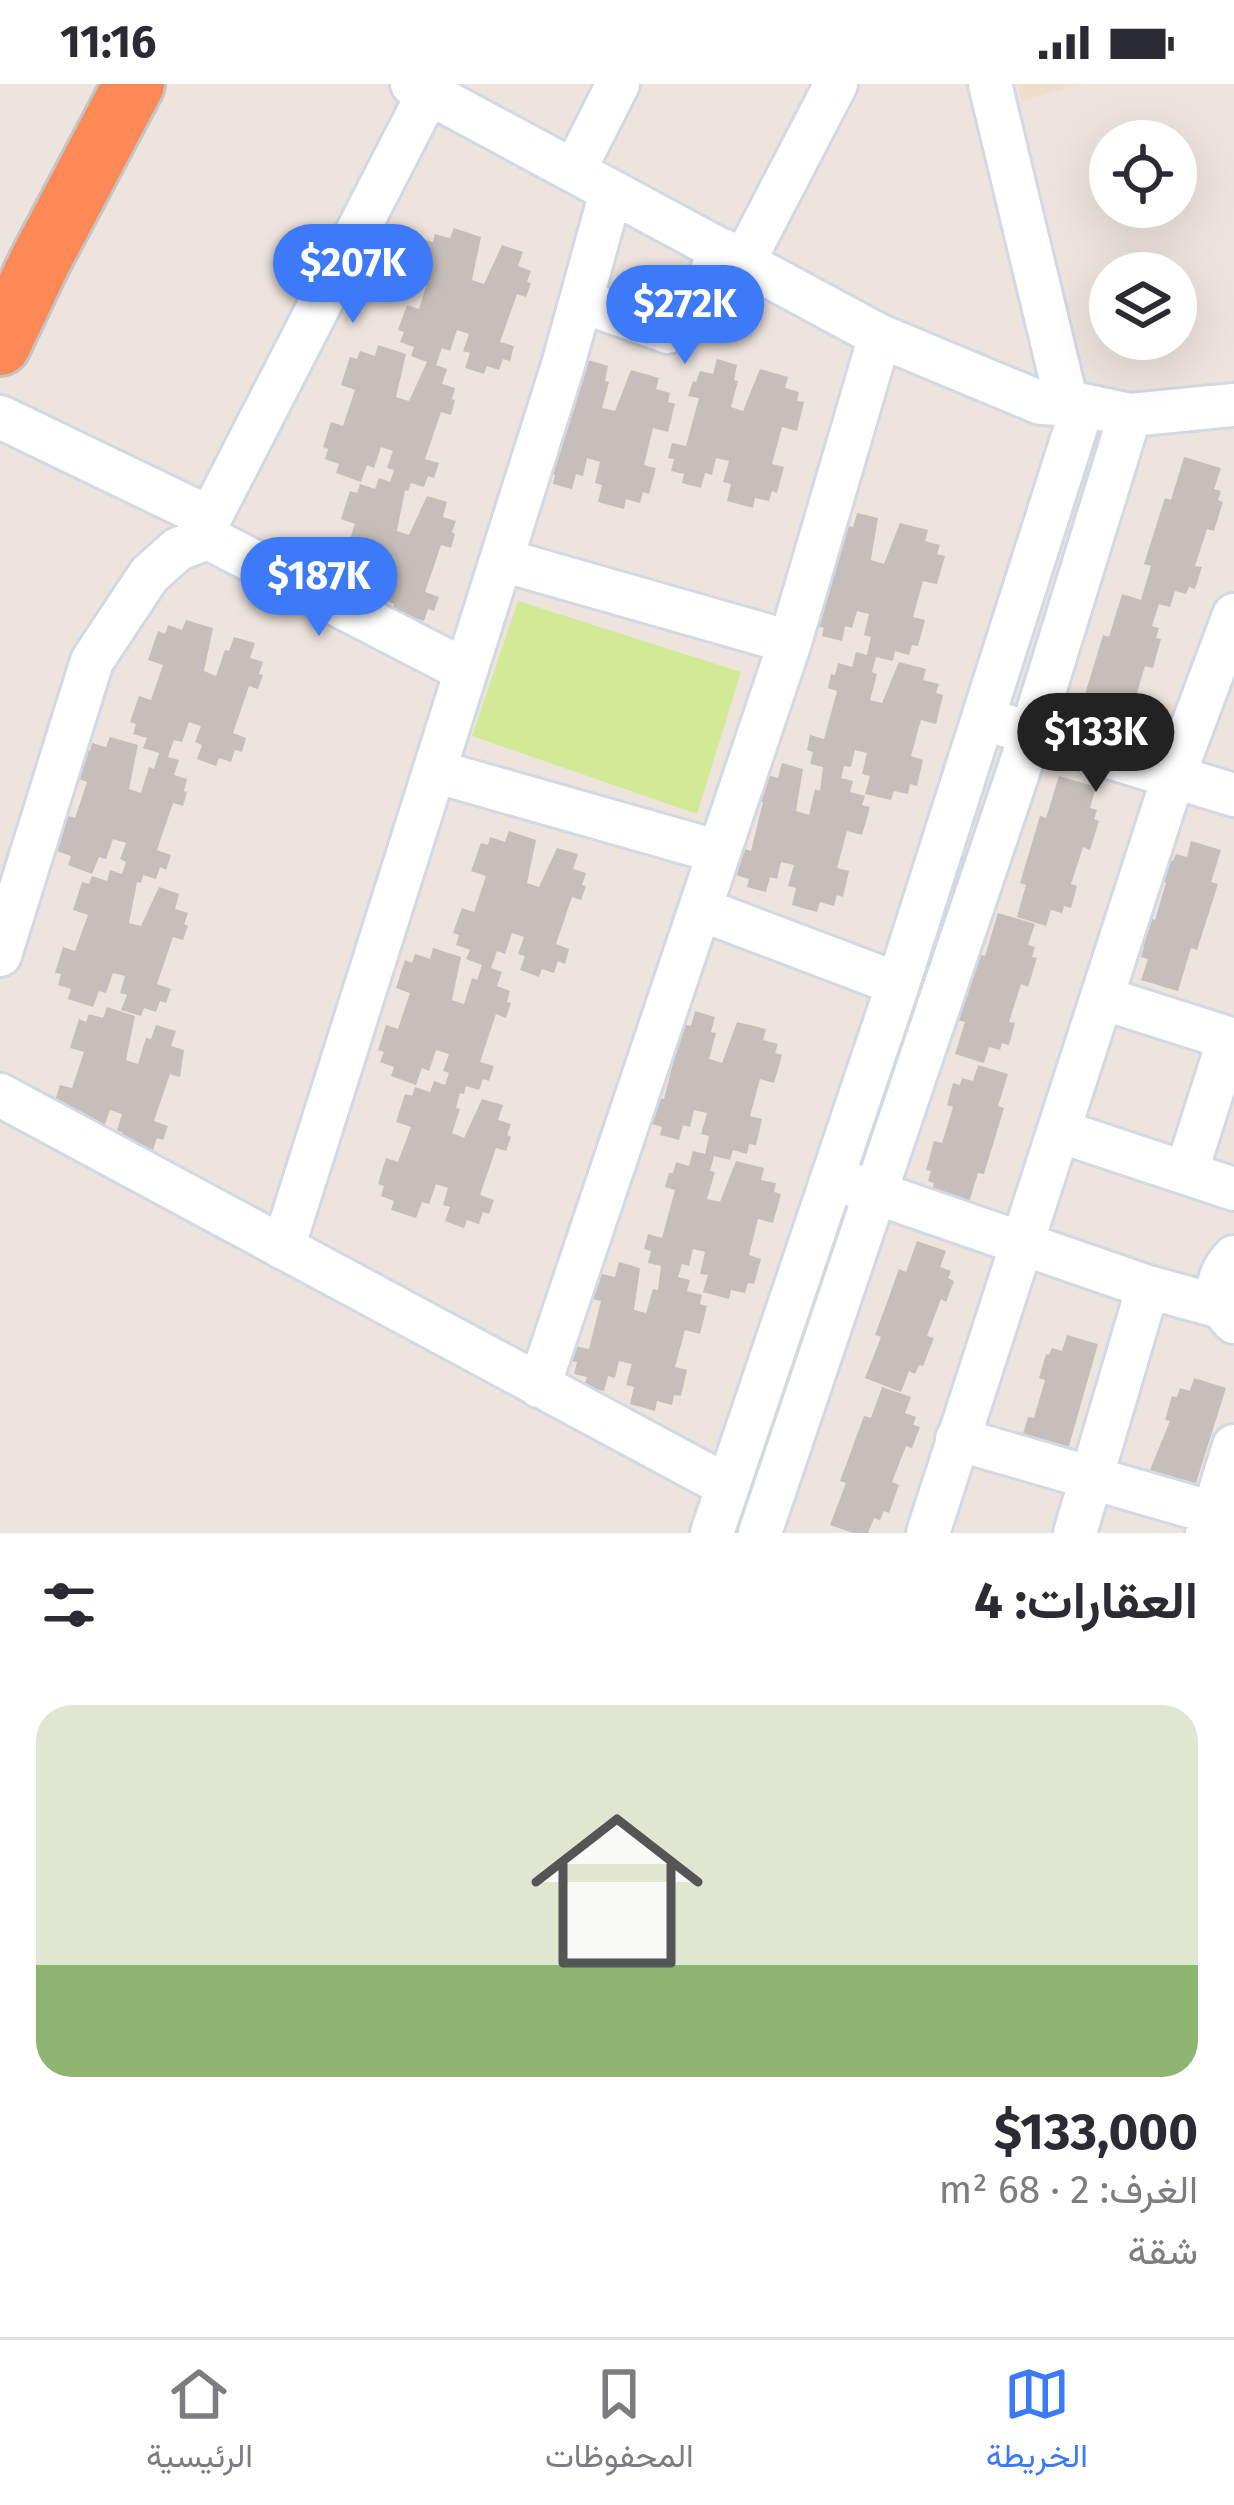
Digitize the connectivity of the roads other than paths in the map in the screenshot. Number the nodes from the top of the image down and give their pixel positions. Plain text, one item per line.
1 (86, 84) edge
2 (134, 84) edge
3 (618, 84) edge
4 (836, 84) edge
5 (990, 84) edge
6 (421, 88) edge
7 (574, 171) junction
8 (611, 192) junction
9 (733, 256) junction
10 (0, 259) edge
11 (581, 301) junction
12 (880, 337) junction
13 (0, 345) edge
14 (1075, 405) junction
15 (1234, 405) edge
16 (1130, 415) junction
17 (0, 417) edge
18 (209, 528) junction
19 (502, 560) junction
20 (1234, 614) edge
21 (790, 642) junction
22 (1226, 660) edge
23 (466, 671) junction
24 (983, 717) junction
25 (1030, 734) junction
26 (434, 771) junction
27 (1173, 778) junction
28 (1234, 795) edge
29 (719, 852) junction
30 (700, 909) junction
31 (0, 955) edge
32 (898, 984) junction
33 (1102, 998) junction
34 (1231, 1040) edge
35 (0, 1095) edge
36 (1059, 1131) junction
37 (1186, 1173) junction
38 (832, 1178) junction
39 (1234, 1189) edge
40 (875, 1191) junction
41 (1022, 1244) junction
42 (283, 1248) junction
43 (1234, 1257) edge
44 (1148, 1287) junction
45 (1228, 1314) edge
46 (539, 1386) junction
47 (957, 1439) junction
48 (1234, 1446) edge
49 (1091, 1478) junction
50 (727, 1486) junction
51 (1218, 1522) edge
52 (712, 1533) edge
53 (760, 1533) edge
54 (928, 1533) edge
55 (1075, 1533) edge

1 - 10 highway
2 - 13 highway
3 - 7 street
4 - 9 street
5 - 14 street
6 - 7 street
6 - 18 street
7 - 8 street
8 - 9 street
8 - 11 street
9 - 11 street
9 - 12 street
11 - 19 street
12 - 14 street
12 - 21 street
14 - 16 street
14 - 24 street
15 - 16 street
16 - 25 street
17 - 18 street
18 - 23 street
18 - 31 street
19 - 21 street
19 - 23 street
20 - 22 street
21 - 29 street
22 - 27 street
23 - 26 street
24 - 25 street
24 - 32 street
25 - 27 street
25 - 40 street
26 - 29 street
26 - 42 street
27 - 28 street
27 - 33 street
29 - 30 street
30 - 32 street
30 - 46 street
32 - 38 street
33 - 34 street
33 - 36 street
34 - 37 street
35 - 42 street
36 - 37 street
36 - 41 street
37 - 39 street
38 - 40 street
38 - 50 street
40 - 41 street
40 - 53 street
41 - 44 street
41 - 47 street
42 - 46 street
43 - 45 street
44 - 45 street
44 - 49 street
46 - 50 street
47 - 49 street
47 - 54 street
48 - 51 street
49 - 51 street
49 - 55 street
50 - 52 street

